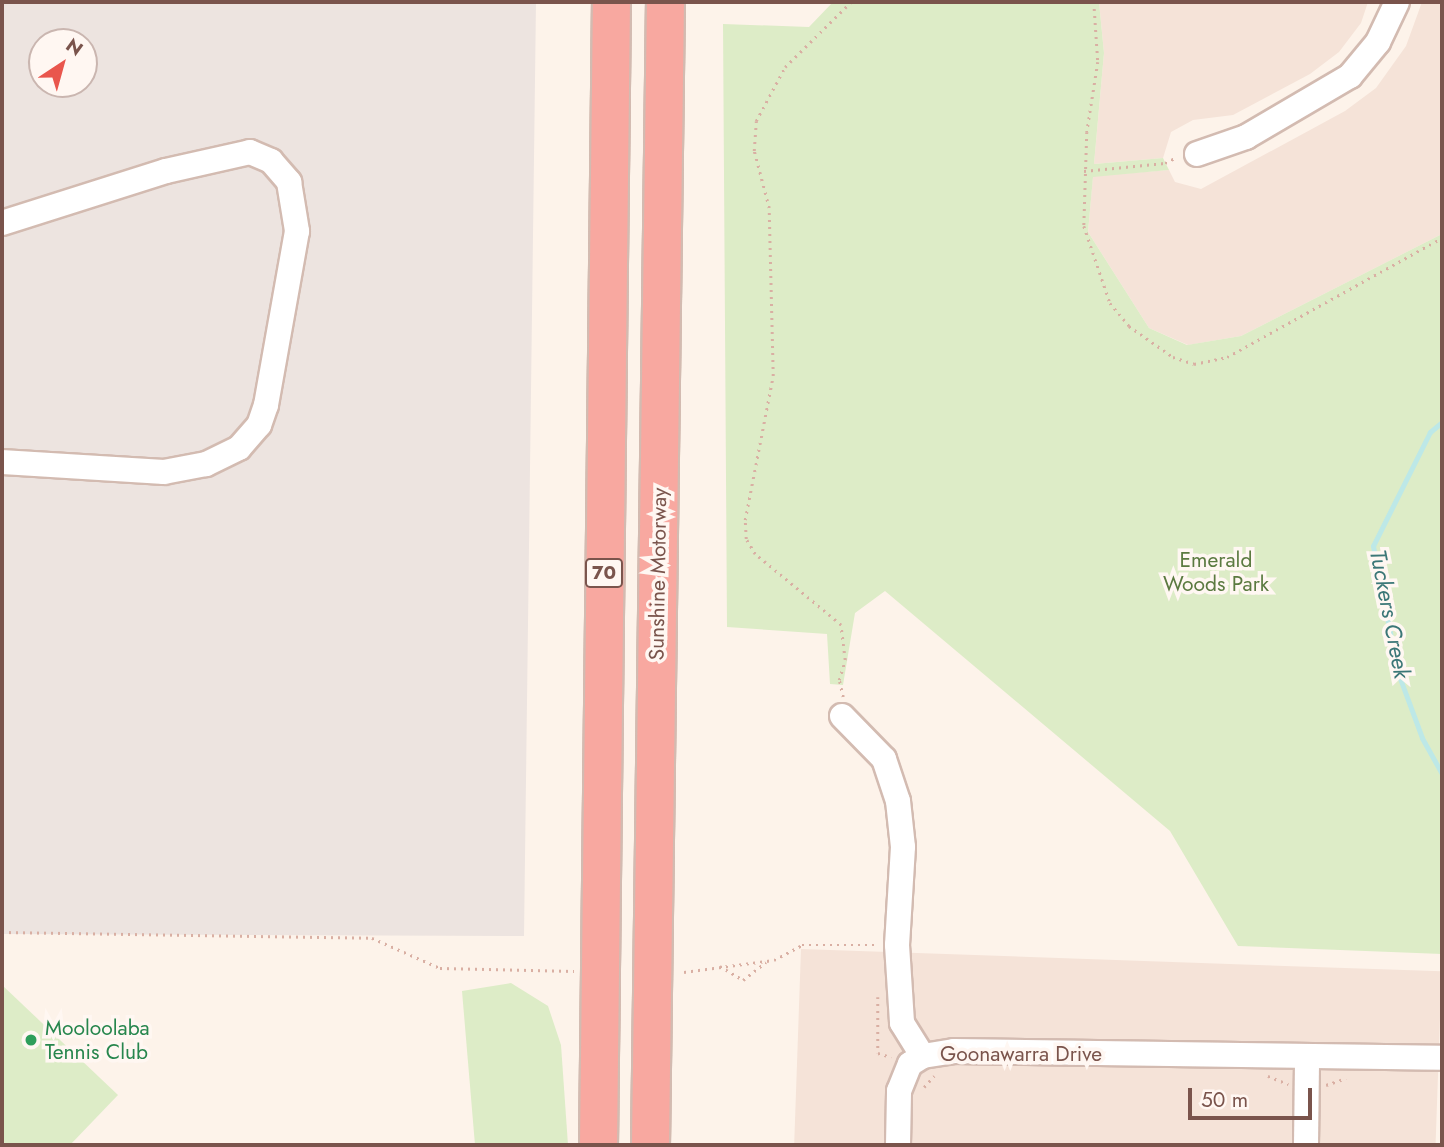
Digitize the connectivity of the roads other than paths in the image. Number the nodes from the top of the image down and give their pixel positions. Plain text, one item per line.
1 (611, 2) edge
2 (666, 2) edge
3 (1397, 2) edge
4 (1197, 154) road end
5 (2, 223) edge
6 (2, 462) edge
7 (842, 716) road end
8 (923, 1056) junction
9 (1307, 1058) junction
10 (1442, 1058) edge
11 (598, 1145) edge
12 (650, 1145) edge
13 (898, 1145) edge
14 (1306, 1145) edge

1 - 11 highway, 70
2 - 12 highway, Sunshine Motorway
3 - 4 street
5 - 6 street
7 - 8 street, Goonawarra Drive
8 - 9 street, Goonawarra Drive
8 - 13 street
9 - 10 street, Goonawarra Drive
9 - 14 street

